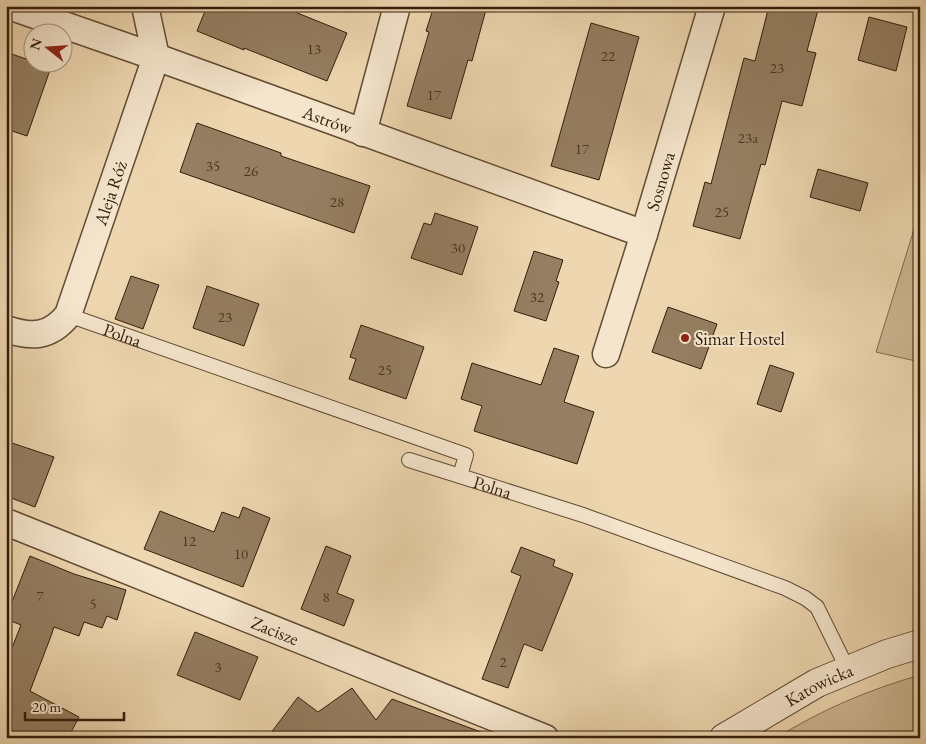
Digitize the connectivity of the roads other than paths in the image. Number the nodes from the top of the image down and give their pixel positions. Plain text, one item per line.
1 (9, 6) edge
2 (145, 6) edge
3 (397, 6) edge
4 (712, 6) edge
5 (156, 57) junction
6 (363, 133) junction
7 (644, 234) junction
8 (68, 314) junction
9 (7, 331) edge
10 (606, 354) dead end
11 (410, 460) dead end
12 (460, 476) junction
13 (6, 522) edge
14 (920, 644) edge
15 (848, 670) junction
16 (545, 738) edge
17 (724, 738) edge

1 - 5 street, Astrów
2 - 5 street
3 - 6 street
4 - 7 street, Sosnowa
5 - 6 street, Astrów
5 - 8 street, Aleja Róż
6 - 7 street, Astrów
7 - 10 street, Sosnowa
8 - 9 street, Aleja Róż
8 - 12 lane, Polna
11 - 12 lane
12 - 15 lane, Polna
13 - 16 street, Zacisze
14 - 15 street, Katowicka
15 - 17 street, Katowicka

